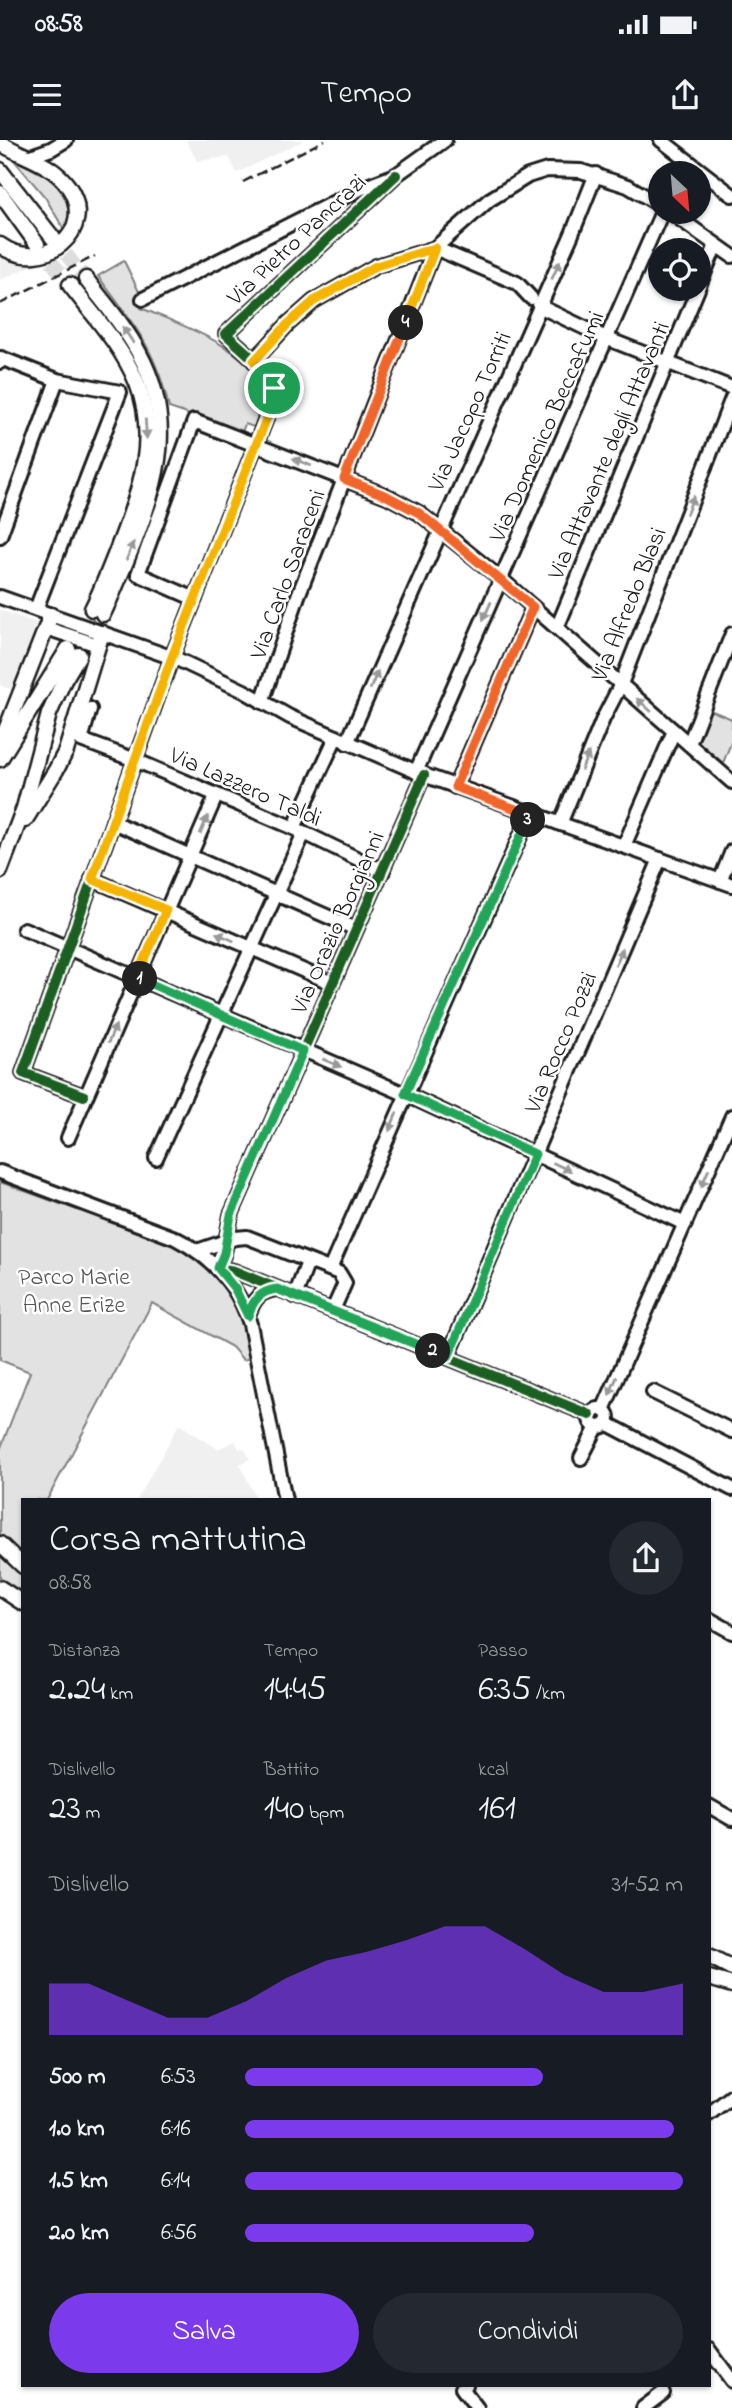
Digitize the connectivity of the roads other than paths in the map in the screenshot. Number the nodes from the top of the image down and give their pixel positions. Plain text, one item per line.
1 (66, 140) edge
2 (445, 140) edge
3 (661, 140) edge
4 (0, 143) edge
5 (28, 157) junction
6 (0, 170) edge
7 (596, 174) junction
8 (396, 175) junction
9 (0, 194) edge
10 (732, 195) edge
11 (648, 198) edge
12 (657, 224) edge
13 (687, 224) edge
14 (53, 238) tunnel mouth
15 (37, 244) tunnel mouth
16 (0, 245) edge
17 (716, 245) junction
18 (435, 248) junction
19 (732, 256) edge
20 (711, 257) edge
21 (86, 279) tunnel mouth
22 (70, 285) tunnel mouth
23 (143, 299) dead end
24 (693, 301) edge
25 (535, 302) junction
26 (608, 339) junction
27 (1, 360) edge
28 (254, 361) junction
29 (668, 362) junction
30 (57, 380) junction
31 (732, 388) edge
32 (732, 398) edge
33 (257, 444) junction
34 (344, 479) junction
35 (440, 529) junction
36 (0, 536) edge
37 (501, 579) junction
38 (0, 597) edge
39 (195, 599) junction
40 (533, 607) junction
41 (36, 609) junction
42 (49, 622) junction
43 (557, 628) junction
44 (732, 634) edge
45 (100, 639) junction
46 (172, 657) junction
47 (621, 684) junction
48 (262, 702) junction
49 (90, 709) dead end
50 (674, 732) junction
51 (342, 740) junction
52 (689, 744) junction
53 (0, 745) edge
54 (0, 759) edge
55 (135, 760) junction
56 (420, 773) junction
57 (732, 782) edge
58 (455, 787) junction
59 (216, 796) junction
60 (530, 814) junction
61 (113, 822) junction
62 (559, 824) junction
63 (299, 830) junction
64 (12, 838) junction
65 (624, 846) junction
66 (732, 851) edge
67 (191, 855) junction
68 (660, 859) junction
69 (383, 871) junction
70 (0, 872) edge
71 (92, 879) junction
72 (726, 883) edge
73 (276, 893) junction
74 (166, 910) junction
75 (24, 929) dead end
76 (356, 929) junction
77 (67, 948) junction
78 (251, 949) junction
79 (137, 978) junction
80 (332, 983) junction
81 (222, 1014) junction
82 (303, 1051) junction
83 (405, 1094) junction
84 (84, 1096) junction
85 (732, 1116) edge
86 (68, 1138) dead end
87 (535, 1154) junction
88 (156, 1158) dead end
89 (0, 1172) edge
90 (685, 1224) junction
91 (226, 1242) junction
92 (197, 1251) junction
93 (308, 1262) junction
94 (218, 1268) junction
95 (330, 1269) junction
96 (277, 1289) junction
97 (295, 1296) junction
98 (333, 1310) junction
99 (248, 1316) junction
100 (448, 1357) junction
101 (653, 1392) dead end
102 (603, 1410) junction
103 (590, 1415) junction
104 (601, 1425) junction
105 (732, 1431) edge
106 (581, 1458) dead end
107 (732, 1489) edge
108 (285, 1498) edge
109 (0, 1544) edge
110 (21, 1564) edge
111 (0, 1588) edge
112 (21, 1602) edge
113 (711, 1620) edge
114 (732, 1632) edge
115 (711, 1807) edge
116 (732, 1819) edge
117 (711, 1957) edge
118 (711, 1966) edge
119 (732, 1971) edge
120 (711, 1979) edge
121 (711, 1987) edge
122 (732, 1987) edge
123 (732, 2096) edge
124 (711, 2112) edge
125 (711, 2353) edge
126 (732, 2381) edge
127 (463, 2387) edge
128 (663, 2393) dead end
129 (477, 2408) edge
130 (643, 2408) edge

1 - 5 street
2 - 8 street
3 - 10 street
4 - 5 main road
5 - 16 main road
6 - 14 main road
7 - 11 street
7 - 18 street
25 -> 7 street, Via Jacopo Torriti
8 - 23 street
8 - 28 street, Via Pietro Pancrazi
9 - 15 main road
12 - 26 street, Via Domenico Beccafumi
13 - 17 street
17 - 19 street
17 - 20 street, Via Attavante degli Attavanti
18 - 25 street
18 - 28 street
18 - 34 street, Via Carlo Saraceni
22 -> 21 main road
24 - 29 street, Via Attavante degli Attavanti
25 - 26 street
25 - 35 street, Via Jacopo Torriti
26 - 29 street
26 - 37 street, Via Domenico Beccafumi
27 - 30 street
28 - 33 street
29 - 31 street
29 - 43 street, Via Attavante degli Attavanti
30 - 36 street
30 - 41 street
47 -> 32 street, Via Alfredo Blasi
34 -> 33 street
33 - 39 street
33 - 39 street
34 - 35 street
34 - 48 street, Via Carlo Saraceni
35 - 37 street
51 -> 35 street, Via Jacopo Torriti
37 - 40 street
37 -> 56 street, Via Domenico Beccafumi
38 - 41 street
39 - 46 street
40 - 43 street
40 - 58 street
41 - 42 street
42 - 45 street
42 - 53 main road
43 - 47 street
44 - 52 street
45 - 46 street
45 - 64 main road
46 - 48 street
46 - 55 street
50 -> 47 street
62 -> 47 street, Via Alfredo Blasi
48 - 51 street
49 - 55 street, Via Lazzero Taldi
50 - 52 street
50 - 65 street
51 - 56 street
51 - 63 street, Via Jacopo Torriti
52 - 57 street
54 - 64 main road
55 - 59 street, Via Lazzero Taldi
55 - 61 street
56 - 58 street
56 - 69 street, Via Orazio Borgianni
58 - 60 street
59 - 63 street, Via Lazzero Taldi
67 -> 59 street
60 - 62 street
60 - 83 street
61 - 67 street
61 - 71 street
62 - 65 street
63 - 69 street, Via Lazzero Taldi
63 - 73 street, Via Jacopo Torriti
64 - 70 main road
65 - 68 street
66 - 72 street
67 - 73 street
67 - 74 street
68 - 72 street
87 -> 68 street, Via Rocco Pozzi
69 - 76 street, Via Orazio Borgianni
71 - 74 street
71 - 77 street
73 - 76 street
73 - 78 street, Via Jacopo Torriti
78 -> 74 street
74 - 79 street
75 - 77 street
76 - 80 street, Via Orazio Borgianni
77 - 79 street
77 - 84 street
78 - 80 street
78 - 81 street, Via Jacopo Torriti
79 - 81 street
84 -> 79 street
80 - 82 street, Via Orazio Borgianni
81 - 82 street
81 - 88 street, Via Jacopo Torriti
82 -> 83 street
82 - 91 street, Via Orazio Borgianni
83 - 87 street
83 -> 95 street
84 - 86 street
85 -> 90 street
87 -> 90 street
87 - 100 street, Via Rocco Pozzi
89 - 92 street
90 -> 102 street
91 - 92 street
91 - 93 street
91 - 94 street, Via Orazio Borgianni
92 - 94 street
93 - 95 street
93 - 97 street
94 - 96 street
94 - 99 street
95 - 98 street
96 - 97 street
96 - 99 street
97 - 98 street
98 - 100 street
99 - 108 street
100 - 103 street
101 - 105 street
102 - 103 street
102 - 104 street
103 - 104 street
104 - 106 street
104 - 107 street
109 - 110 main road
111 - 112 main road
113 - 114 street
115 - 116 street
117 - 119 main road
118 - 119 main road
120 - 122 main road
121 - 122 main road
123 - 124 street
125 - 126 street
127 - 129 street
128 - 130 street

